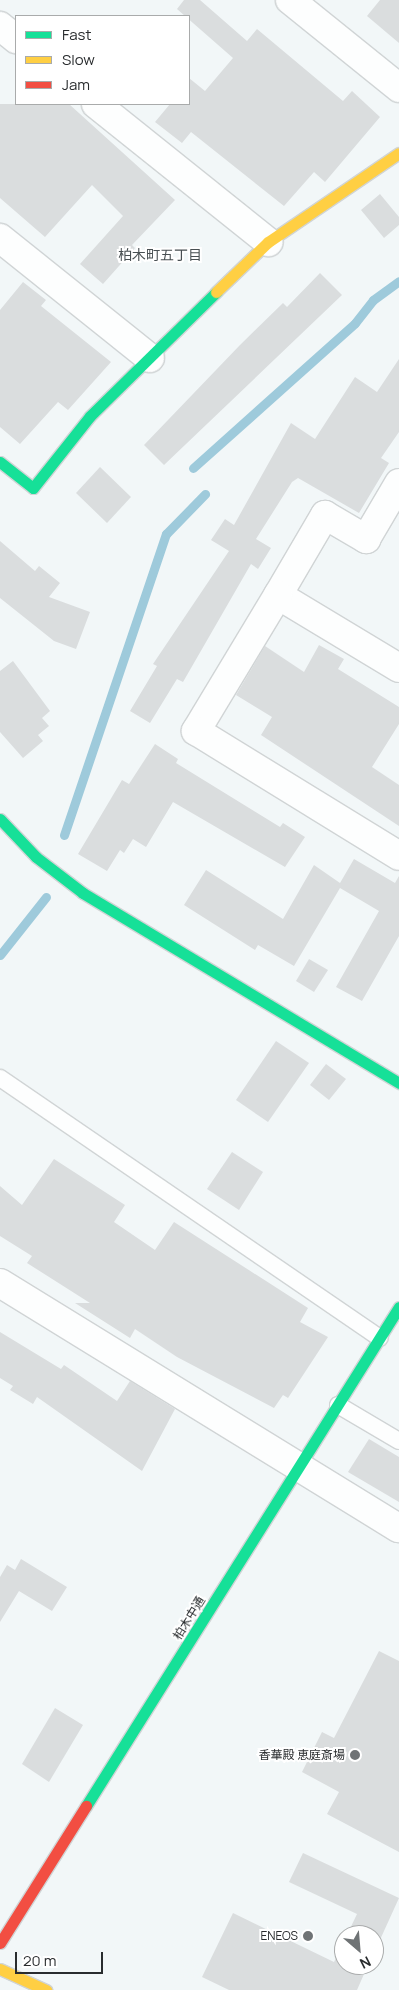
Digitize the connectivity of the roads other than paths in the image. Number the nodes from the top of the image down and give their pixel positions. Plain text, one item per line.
1 (290, 0) edge
2 (0, 26) edge
3 (15, 38) edge
4 (399, 88) edge
5 (97, 105) edge
6 (399, 154) edge
7 (0, 238) edge
8 (268, 242) junction
9 (150, 358) junction
10 (0, 462) edge
11 (399, 483) edge
12 (278, 594) junction
13 (399, 668) edge
14 (0, 819) edge
15 (399, 856) edge
16 (0, 1078) edge
17 (399, 1083) edge
18 (0, 1283) edge
19 (399, 1307) edge
20 (380, 1338) junction
21 (338, 1405) junction
22 (399, 1441) edge
23 (299, 1469) junction
24 (399, 1528) edge
25 (0, 1943) edge
26 (0, 1969) edge
27 (46, 1990) edge

1 - 4 street
2 - 3 street
5 - 8 street
6 - 8 street
7 - 9 street
8 - 9 street
9 - 10 street
11 - 12 street
12 - 13 street
12 - 15 street
14 - 17 street
16 - 20 lane
18 - 23 street
19 - 20 street, 柏木中通
20 - 21 street, 柏木中通
21 - 22 lane
21 - 23 street, 柏木中通
23 - 24 street
23 - 25 street, 柏木中通
26 - 27 street

